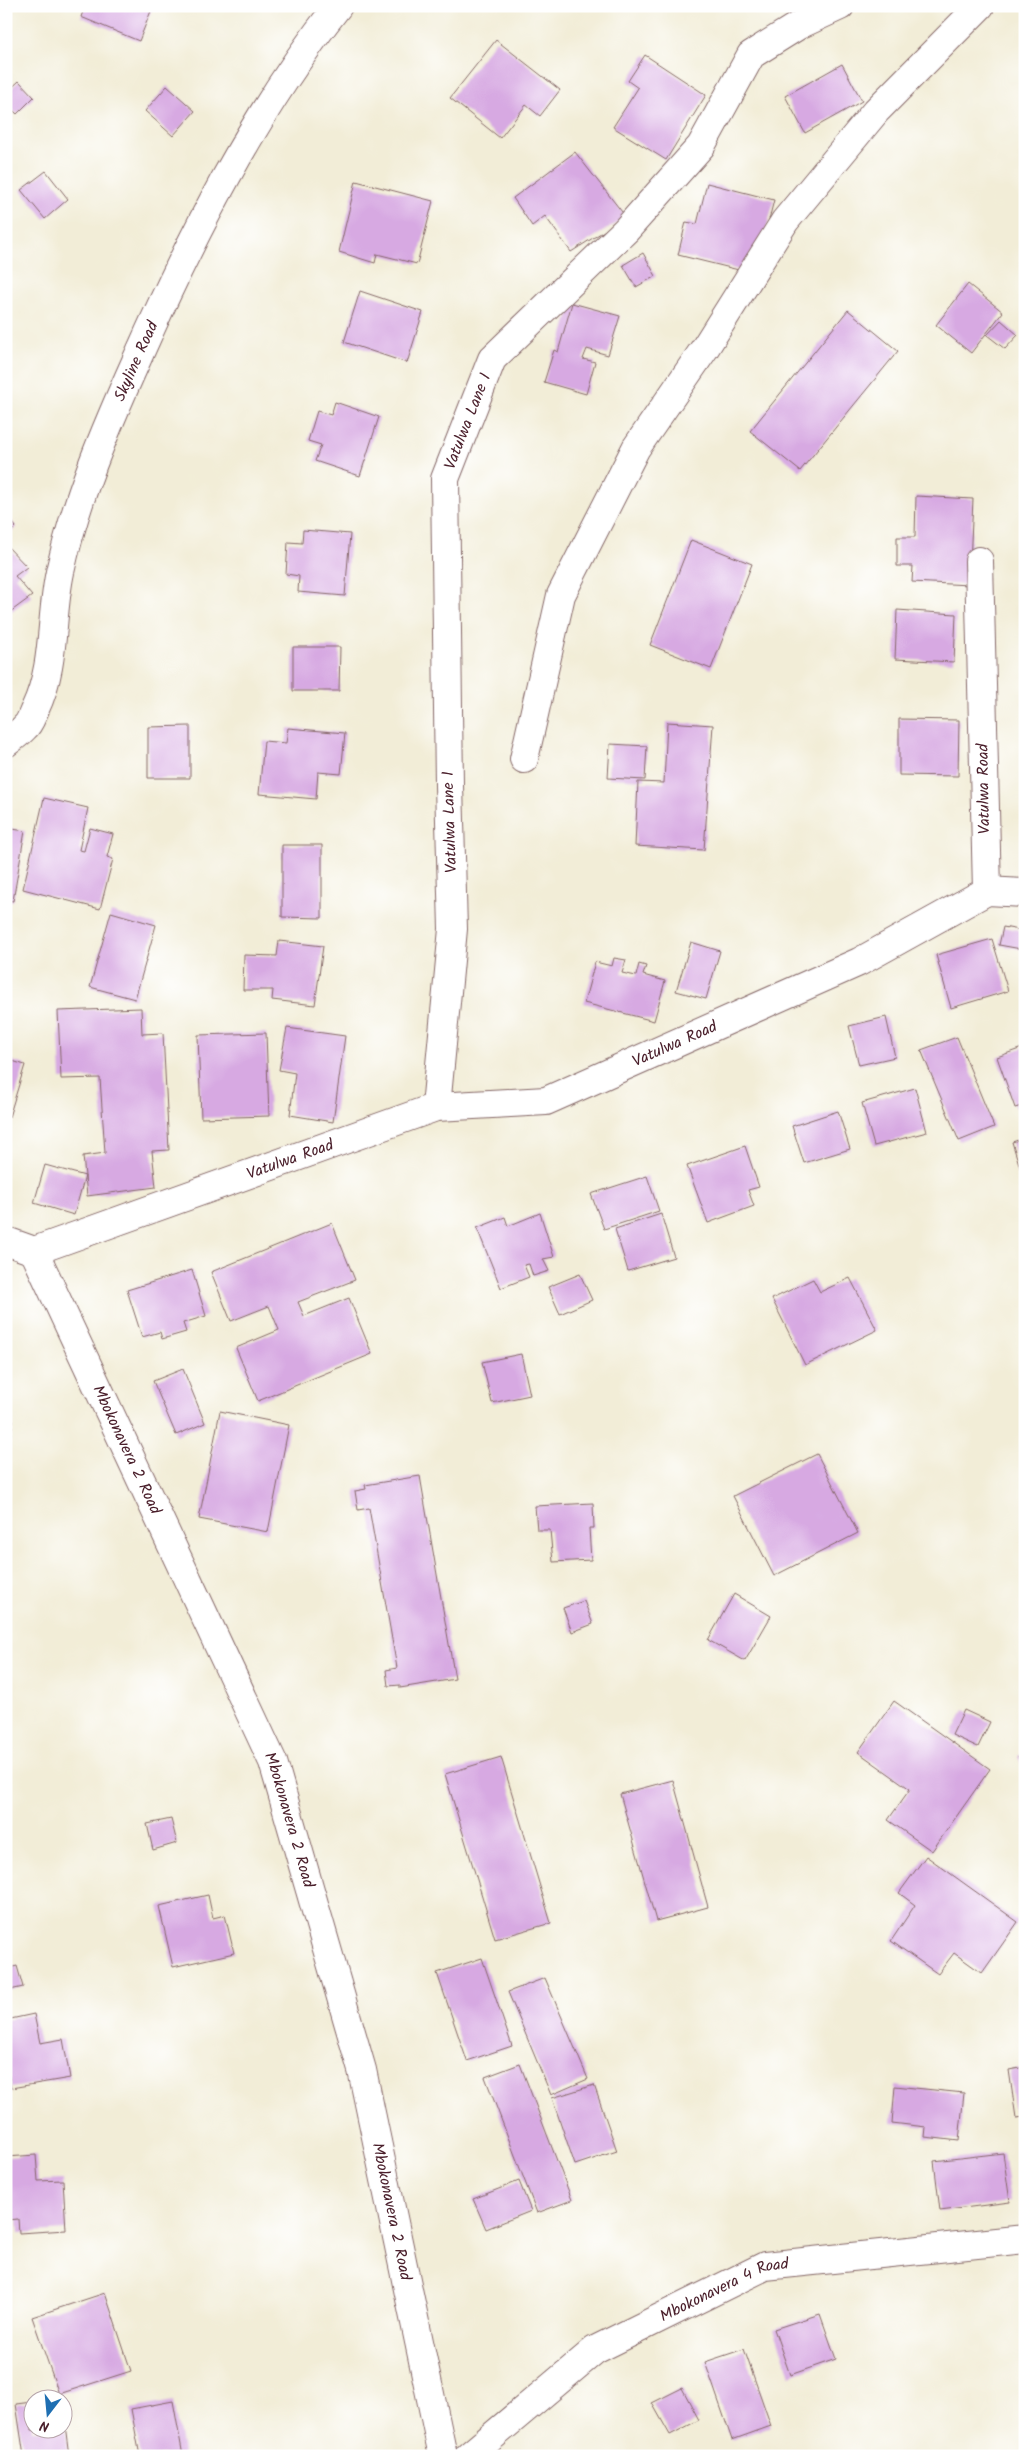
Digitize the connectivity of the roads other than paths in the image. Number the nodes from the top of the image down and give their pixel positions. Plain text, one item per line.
1 (338, 6) edge
2 (840, 6) edge
3 (980, 6) edge
4 (980, 561) dead end
5 (6, 743) edge
6 (524, 759) dead end
7 (986, 891) junction
8 (1025, 893) edge
9 (436, 1107) junction
10 (6, 1241) edge
11 (34, 1251) junction
12 (1025, 2239) edge
13 (442, 2456) edge
14 (469, 2456) edge

1 - 5 street, Skyline Road
2 - 9 street, Vatulwa Lane 1
3 - 6 street
4 - 7 street, Vatulwa Road
7 - 8 street
7 - 9 street, Vatulwa Road
9 - 11 street, Vatulwa Road
10 - 11 street
11 - 13 street, Mbokonavera 2 Road
12 - 14 street, Mbokonavera 4 Road

